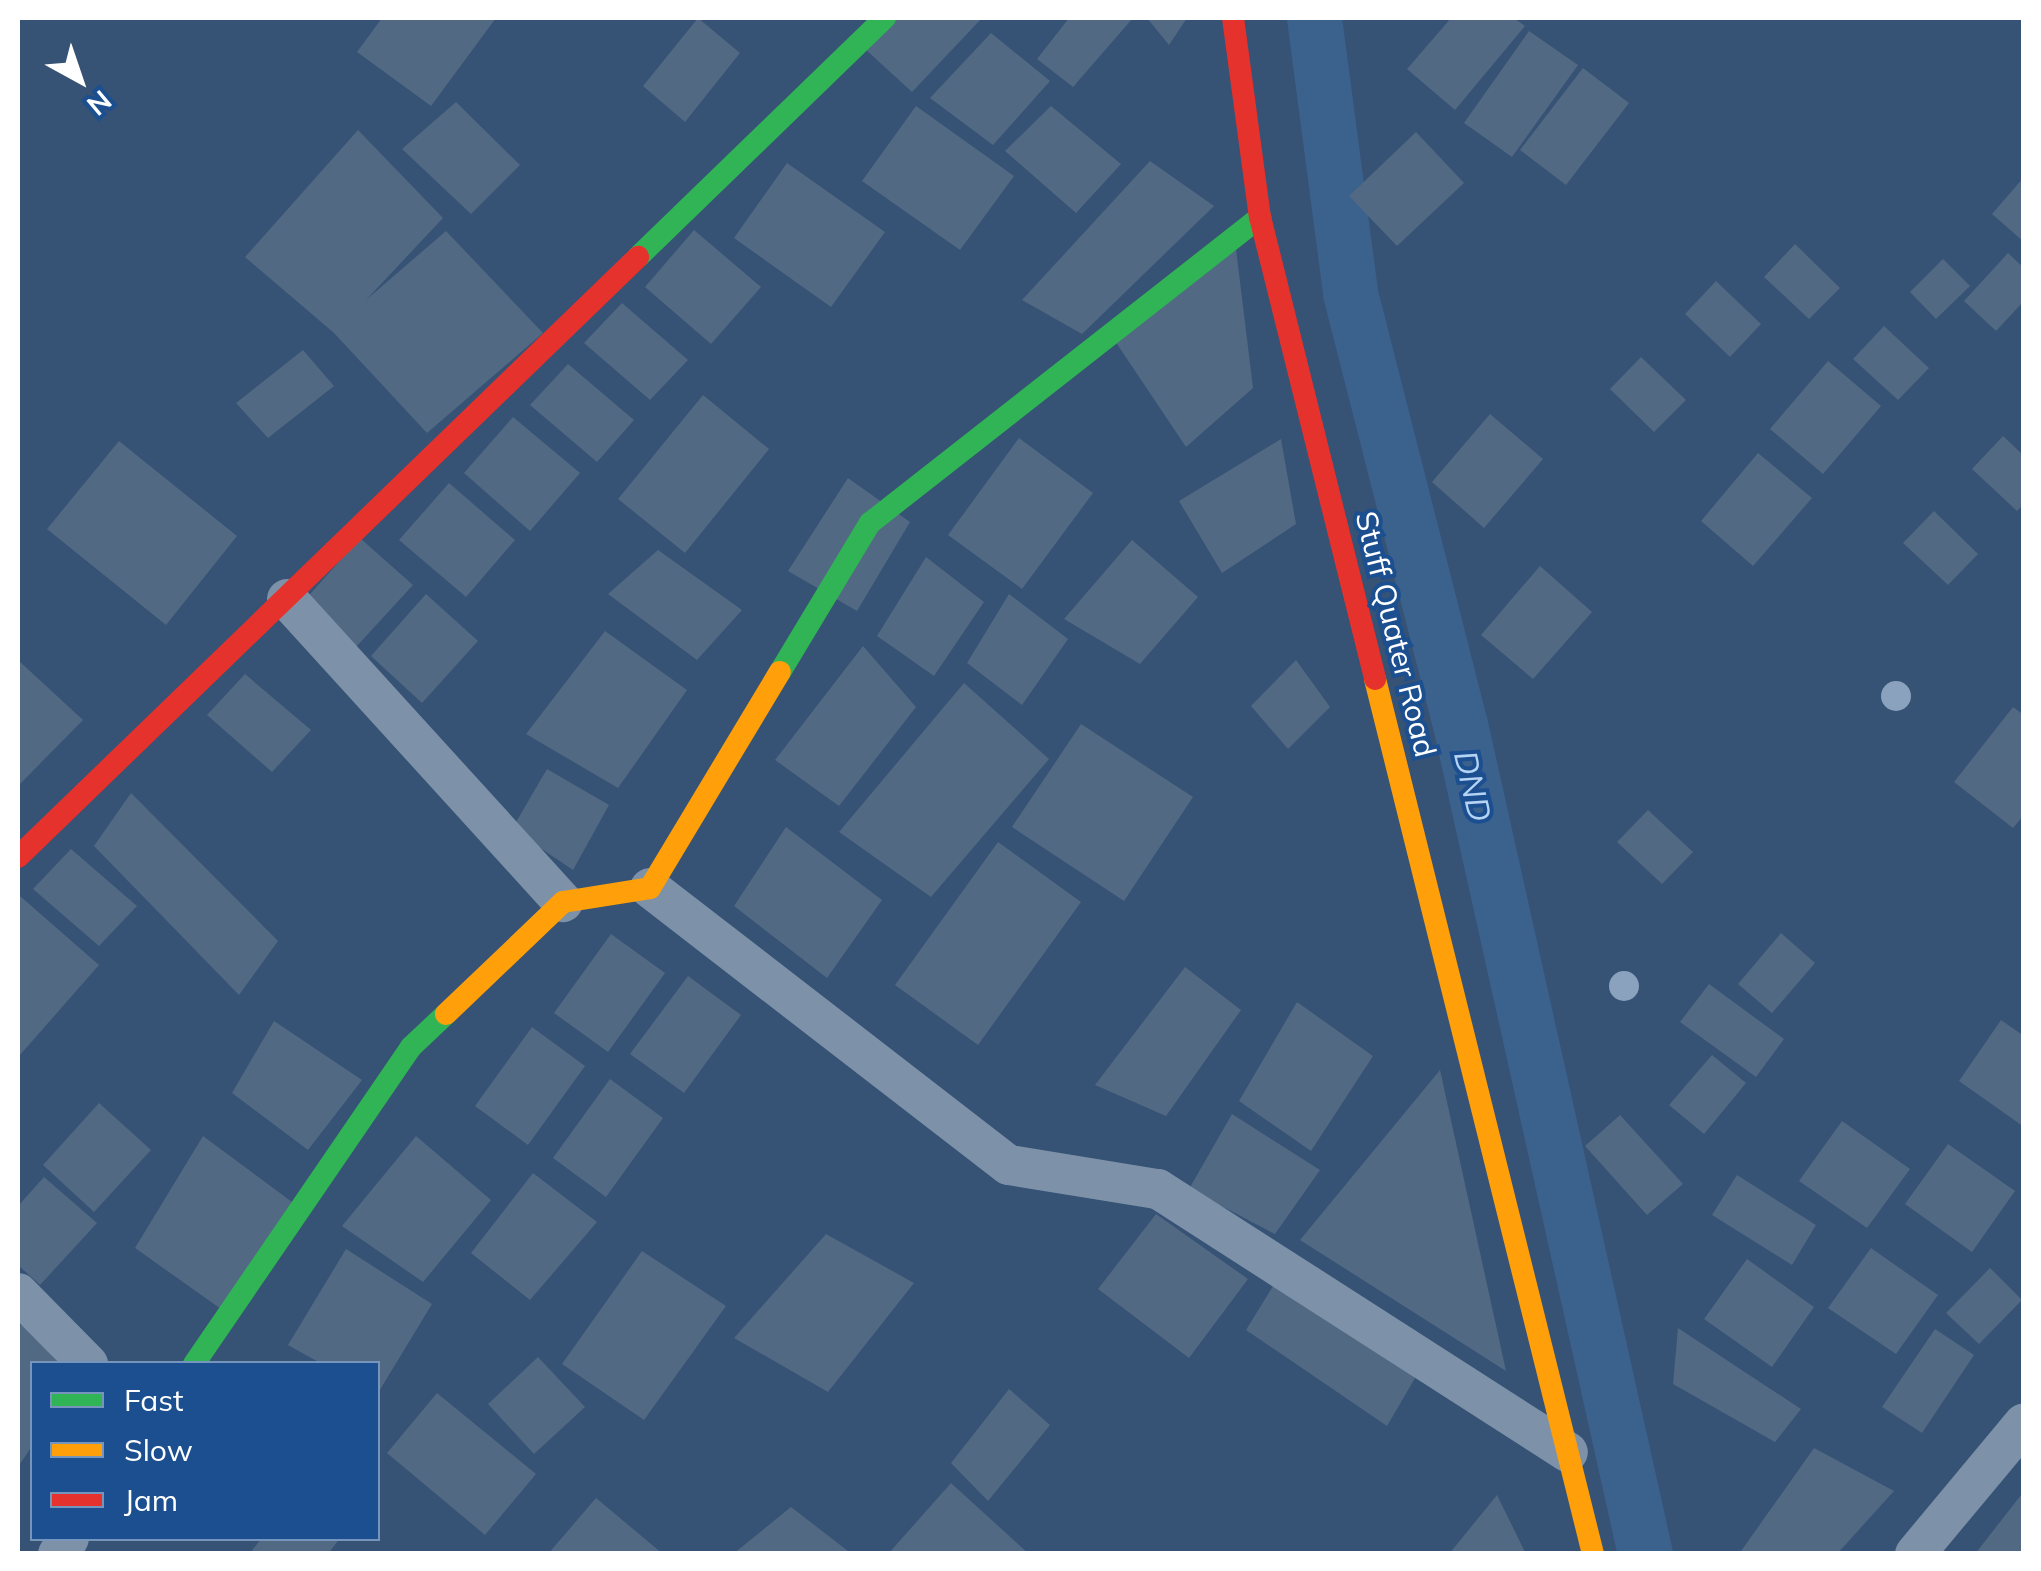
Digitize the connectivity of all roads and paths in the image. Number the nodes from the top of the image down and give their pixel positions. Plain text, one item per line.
1 (885, 18) edge
2 (1232, 18) edge
3 (1260, 217) junction
4 (287, 600) junction
5 (18, 857) edge
6 (650, 888) junction
7 (563, 902) junction
8 (18, 1293) edge
9 (85, 1361) edge
10 (196, 1361) edge
11 (2024, 1423) edge
12 (1568, 1452) junction
13 (1593, 1554) edge
14 (1915, 1554) edge

1 - 4 street
2 - 3 street, Stuff Quater Road
3 - 6 street
3 - 12 street, Stuff Quater Road
4 - 5 street
4 - 7 street
6 - 7 street
6 - 12 street
7 - 10 street
8 - 9 street
11 - 14 street
12 - 13 street, Stuff Quater Road

